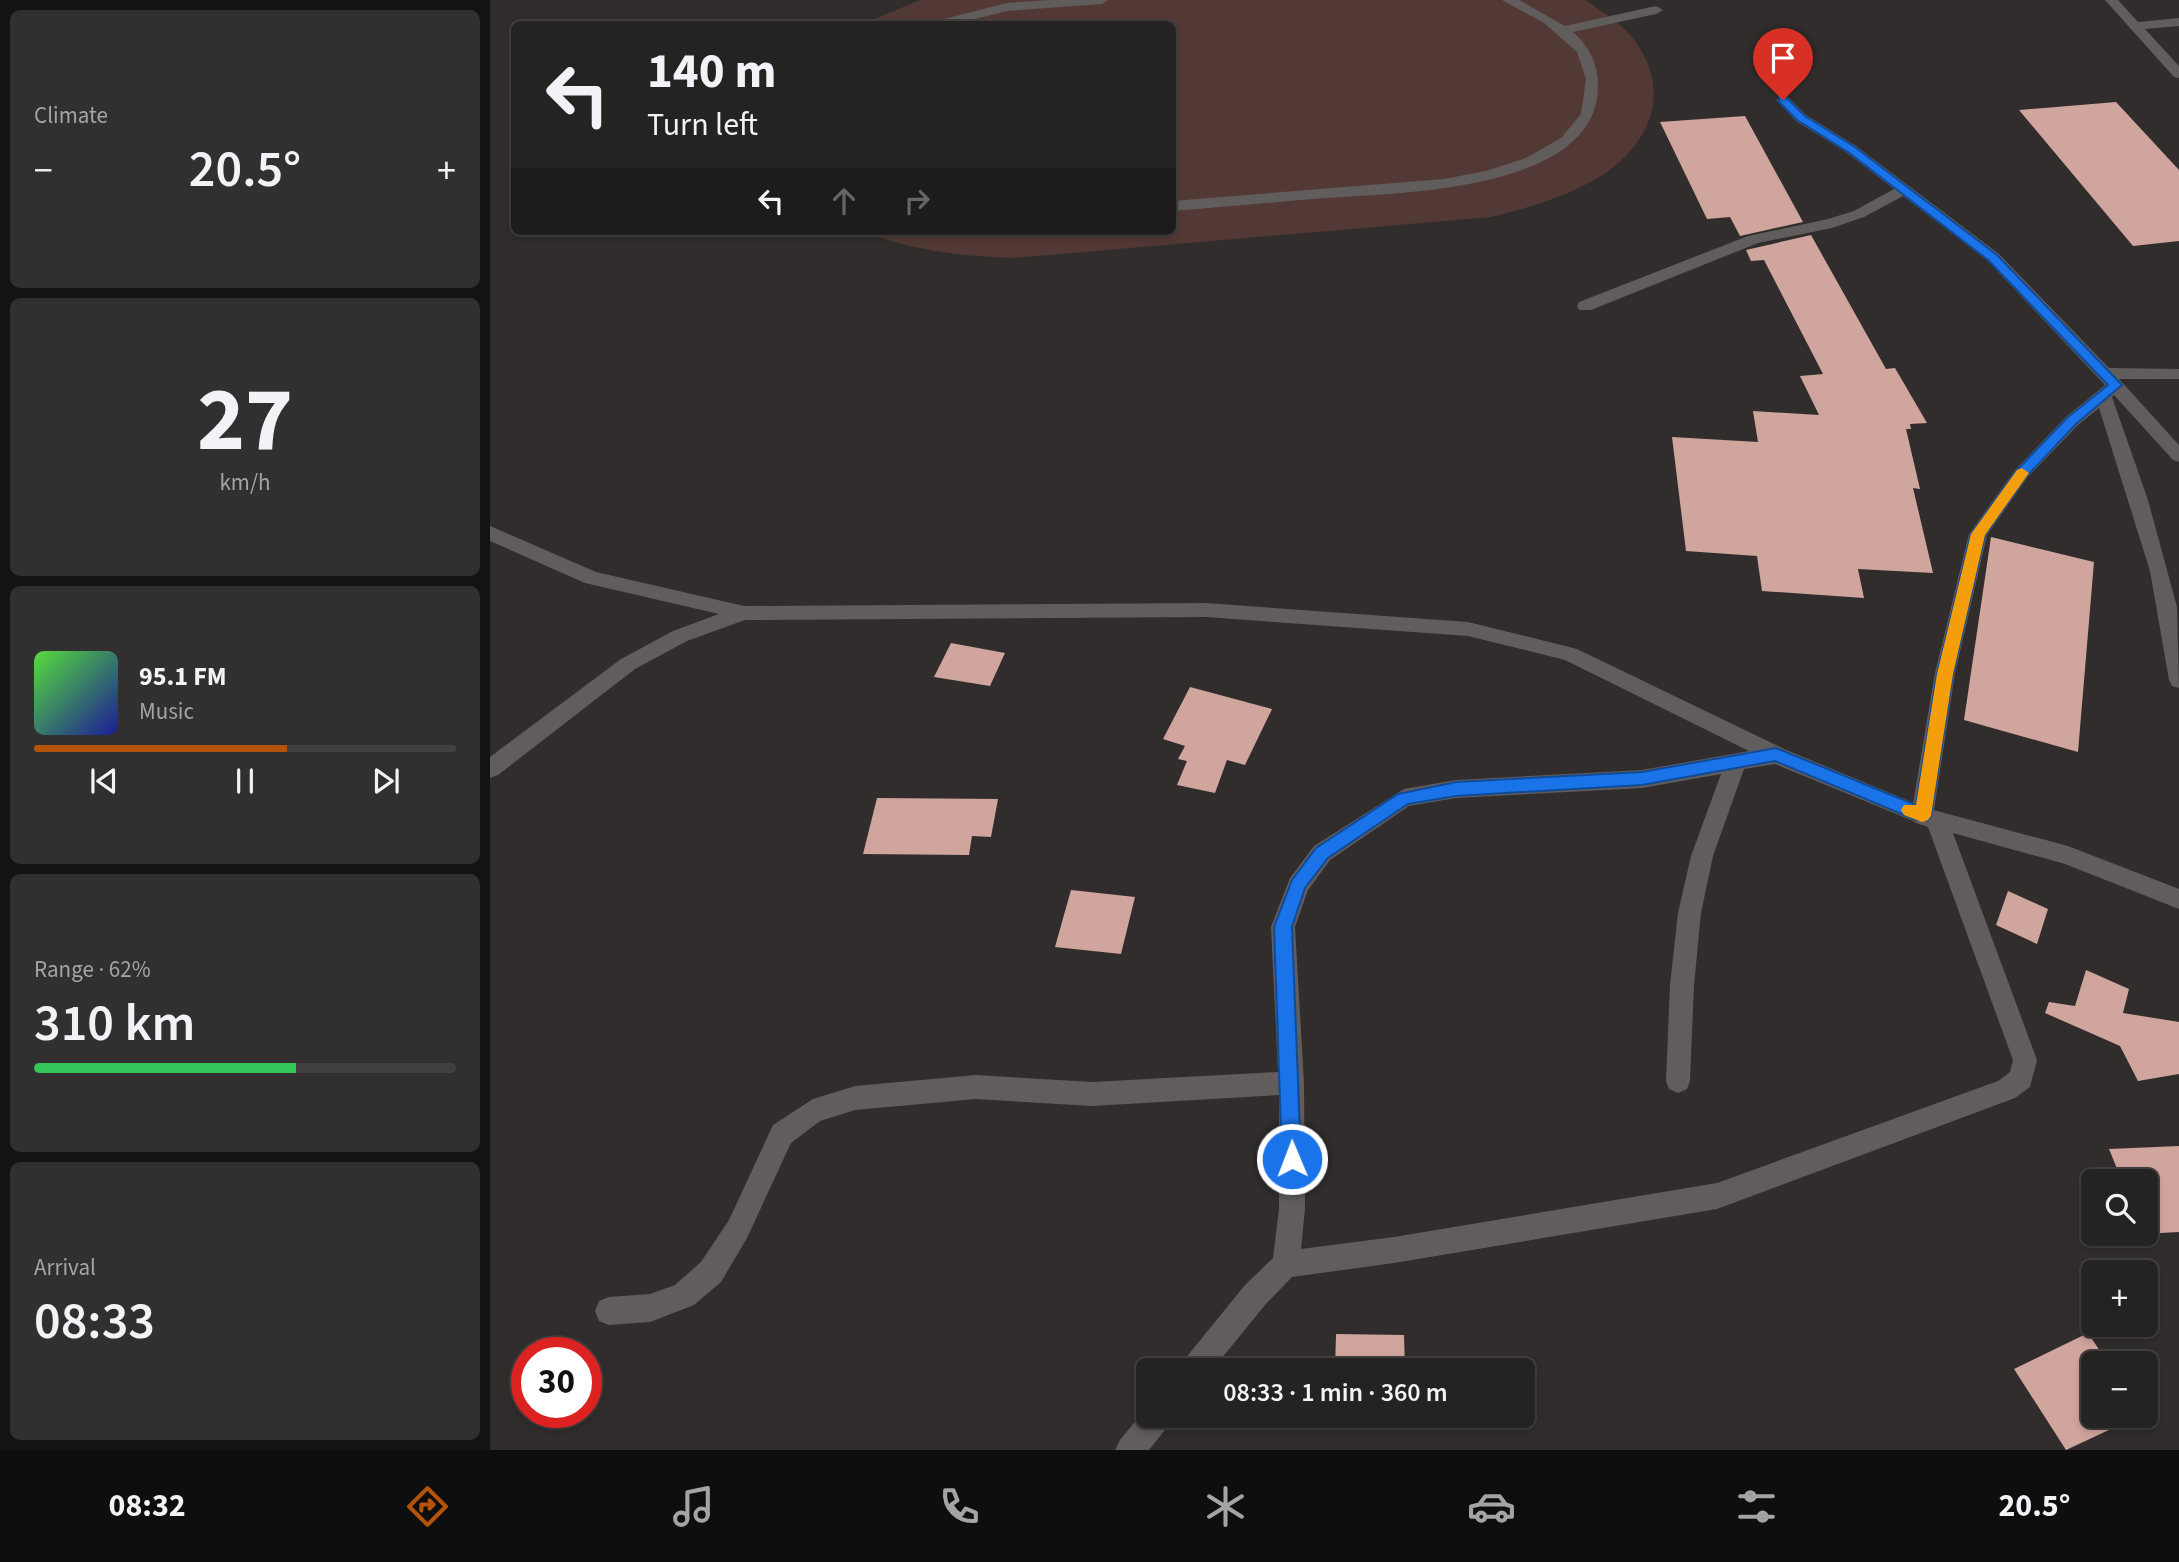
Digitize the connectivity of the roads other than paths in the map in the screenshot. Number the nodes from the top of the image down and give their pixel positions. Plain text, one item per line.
1 (1102, 0) edge
2 (1507, 0) edge
3 (2111, 0) edge
4 (1656, 10) dead end
5 (953, 21) edge
6 (2179, 22) edge
7 (2134, 26) junction
8 (1563, 30) junction
9 (2179, 74) edge
10 (1783, 100) dead end
11 (1904, 189) junction
12 (1176, 206) edge
13 (1585, 306) dead end
14 (2179, 374) edge
15 (2108, 385) junction
16 (2179, 456) edge
17 (490, 533) edge
18 (744, 613) junction
19 (2179, 680) edge
20 (1776, 755) junction
21 (1736, 761) junction
22 (490, 769) edge
23 (1930, 818) junction
24 (2179, 899) edge
25 (1678, 1081) dead end
26 (1291, 1083) junction
27 (1286, 1264) junction
28 (609, 1311) dead end
29 (1204, 1358) edge
30 (1148, 1428) edge
31 (1130, 1450) edge

1 - 5 street
2 - 8 street
3 - 7 street
4 - 8 street
6 - 7 street
7 - 9 street
8 - 12 street
10 - 11 street
11 - 13 street
11 - 15 street
14 - 15 street
15 - 16 street
15 - 19 street
15 - 23 street
17 - 18 street
18 - 20 street
18 - 22 street
20 - 21 street
20 - 23 street
21 - 25 street
21 - 26 street
23 - 24 street
23 - 27 street
26 - 27 street
26 - 28 street
27 - 29 street
30 - 31 street

